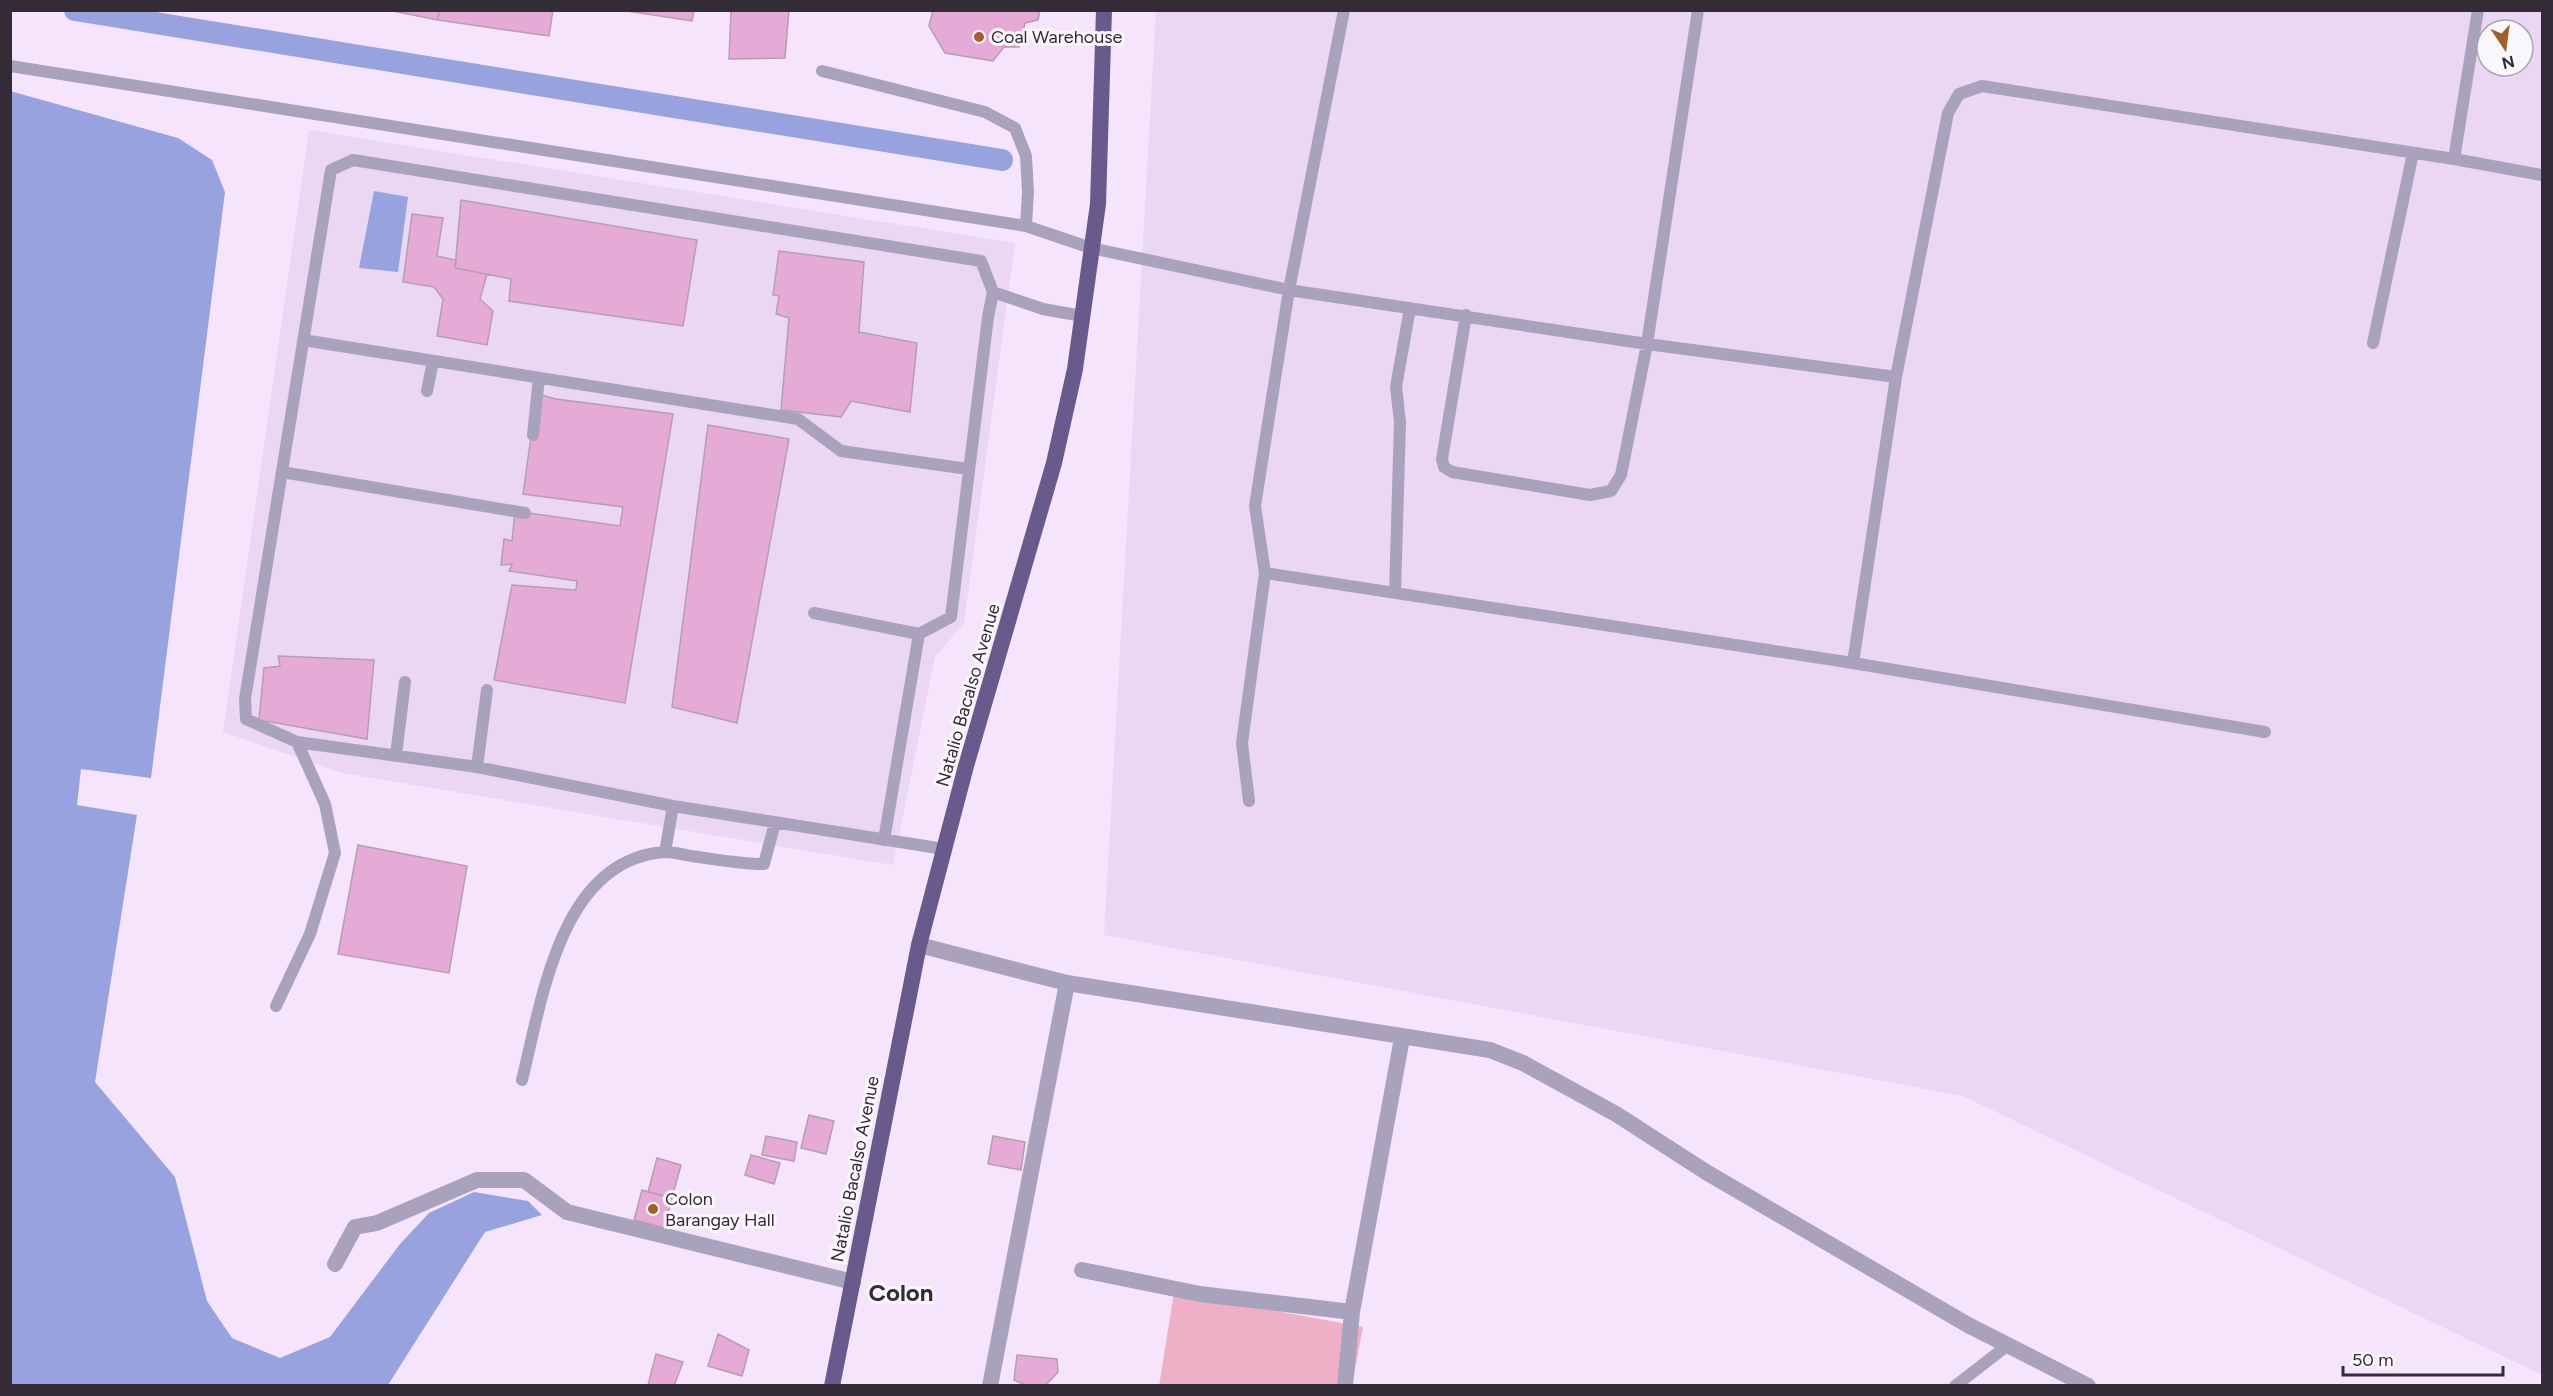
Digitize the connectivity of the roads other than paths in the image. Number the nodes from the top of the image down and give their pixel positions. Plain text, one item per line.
1 (1104, 10) edge
2 (1344, 10) edge
3 (1698, 10) edge
4 (2478, 10) edge
5 (10, 66) edge
6 (822, 71) dead end
7 (2413, 153) junction
8 (2454, 159) junction
9 (2542, 176) edge
10 (1026, 226) junction
11 (1091, 248) junction
12 (1289, 290) junction
13 (993, 292) junction
14 (1410, 308) junction
15 (1466, 315) junction
16 (1082, 316) junction
17 (303, 340) junction
18 (2373, 343) dead end
19 (1647, 344) junction
20 (433, 361) junction
21 (1896, 377) junction
22 (539, 378) junction
23 (427, 392) dead end
24 (532, 435) dead end
25 (968, 469) junction
26 (282, 472) junction
27 (525, 513) dead end
28 (1265, 573) junction
29 (1395, 593) junction
30 (814, 613) dead end
31 (919, 634) junction
32 (1852, 663) junction
33 (405, 682) dead end
34 (487, 690) dead end
35 (2265, 732) dead end
36 (297, 742) junction
37 (396, 755) junction
38 (477, 767) junction
39 (1249, 801) dead end
40 (673, 806) junction
41 (775, 823) junction
42 (884, 840) junction
43 (944, 849) junction
44 (665, 852) junction
45 (919, 945) junction
46 (1067, 983) junction
47 (276, 1006) dead end
48 (1402, 1038) junction
49 (522, 1080) dead end
50 (335, 1264) dead end
51 (1082, 1270) dead end
52 (853, 1282) junction
53 (1352, 1312) junction
54 (2008, 1345) junction
55 (832, 1386) edge
56 (990, 1386) edge
57 (1345, 1386) edge
58 (1955, 1386) edge
59 (2088, 1386) edge

1 - 11 highway, Natalio Bacalso Avenue
2 - 12 lane
3 - 19 lane
4 - 8 lane
5 - 10 lane
6 - 10 lane
7 - 8 lane
7 - 18 lane
7 - 21 lane
8 - 9 lane
10 - 11 lane
11 - 12 lane
11 - 16 highway, Natalio Bacalso Avenue
12 - 14 lane
12 - 28 lane
13 - 16 lane
13 - 17 lane
13 - 25 lane
14 - 15 lane
14 - 29 lane
15 - 19 lane
15 - 19 lane
16 - 43 highway, Natalio Bacalso Avenue
17 - 20 lane
17 - 26 lane
19 - 21 lane
20 - 22 lane
20 - 23 lane
21 - 32 lane
22 - 24 lane
22 - 25 lane
25 - 31 lane
26 - 27 lane
26 - 36 lane
28 - 29 lane
28 - 39 lane
29 - 32 lane
30 - 31 lane
31 - 42 lane
32 - 35 lane
33 - 37 lane
34 - 38 lane
36 - 37 lane
36 - 47 lane
37 - 38 lane
38 - 40 lane
40 - 41 lane
40 - 44 lane
41 - 42 lane
41 - 44 lane
42 - 43 lane
43 - 45 highway, Natalio Bacalso Avenue
44 - 49 lane
45 - 46 street
45 - 52 highway, Natalio Bacalso Avenue
46 - 48 street
46 - 56 street
48 - 53 street
48 - 54 street
50 - 52 street
51 - 53 street
52 - 55 highway, Natalio Bacalso Avenue
53 - 57 street
54 - 58 lane
54 - 59 street

